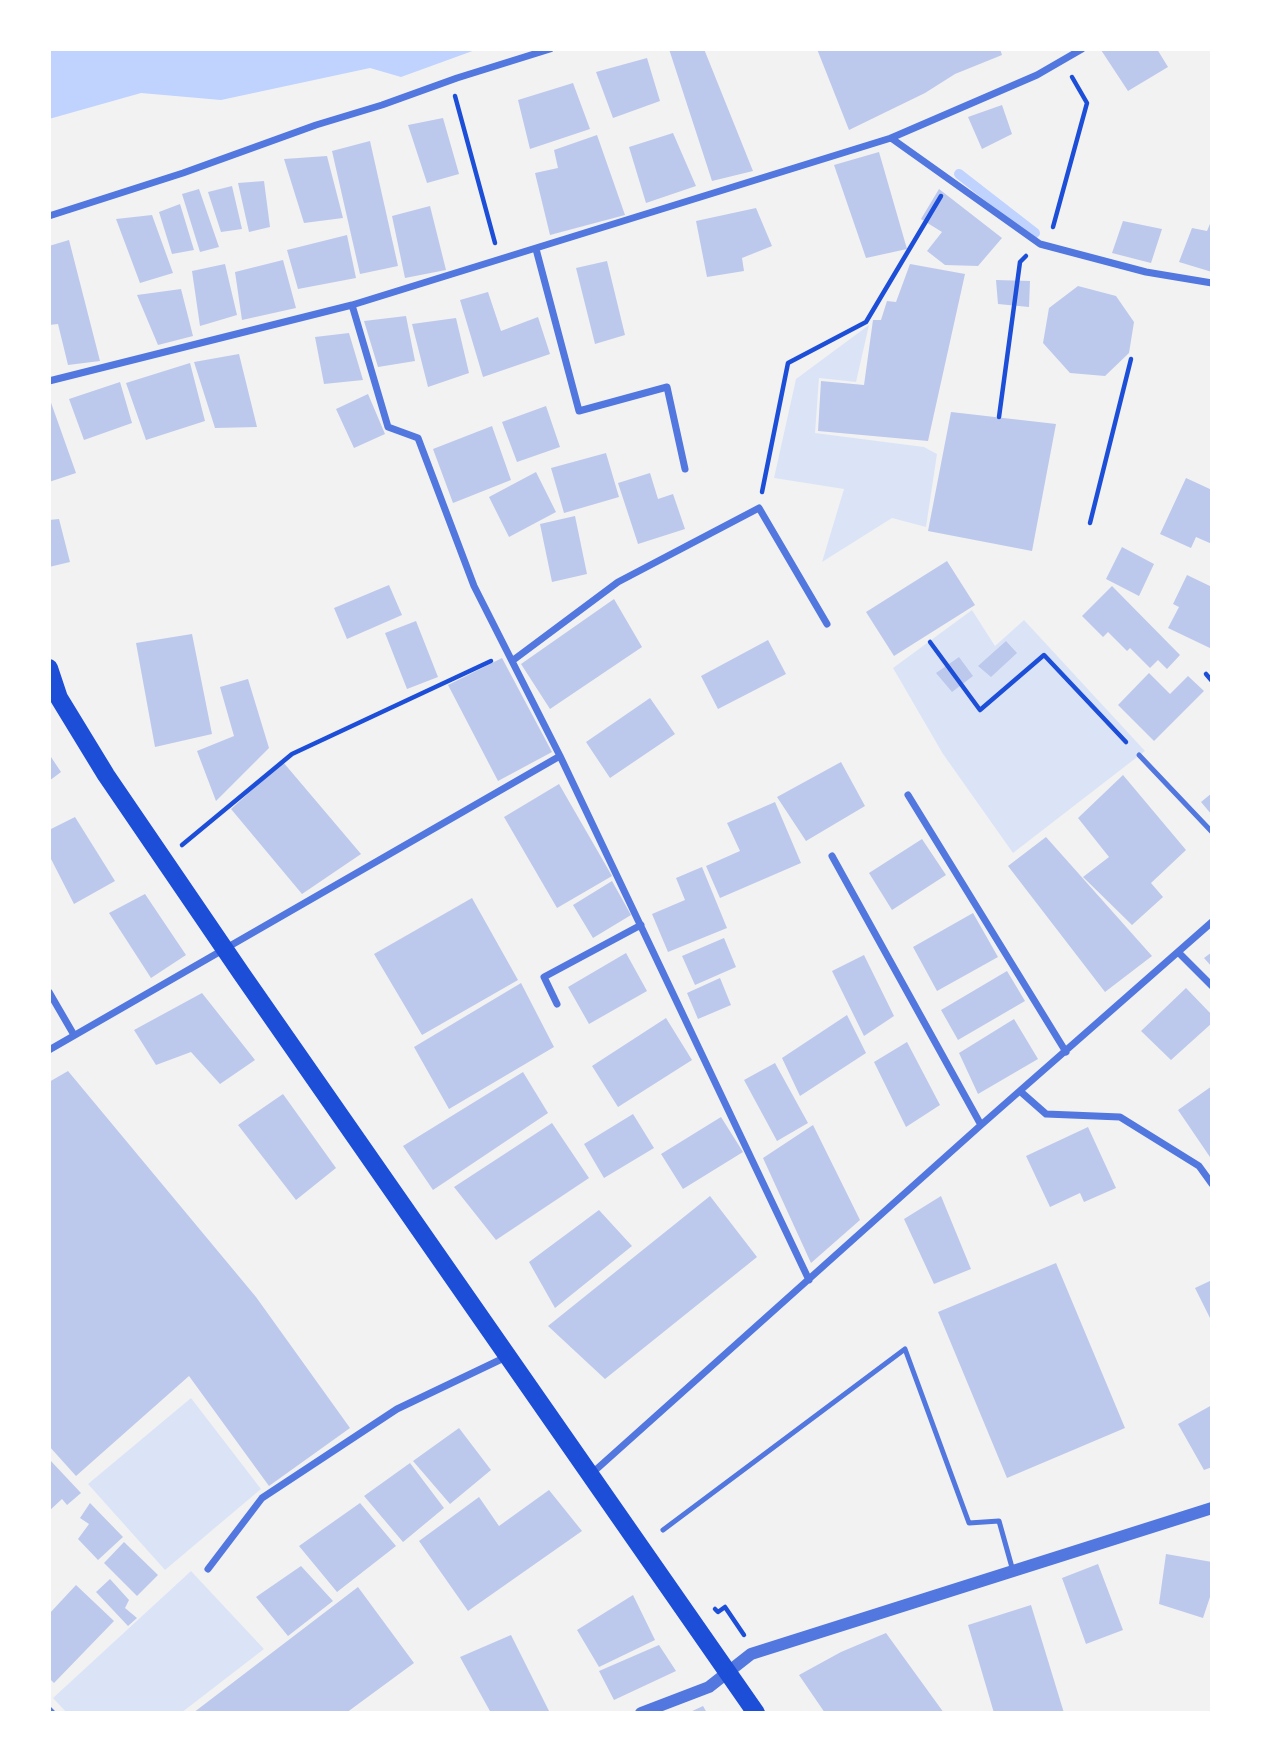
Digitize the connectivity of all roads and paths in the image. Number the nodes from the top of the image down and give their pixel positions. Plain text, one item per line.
1 (550, 49) edge
2 (1083, 49) edge
3 (1063, 61) junction
4 (450, 80) junction
5 (891, 138) junction
6 (950, 180) junction
7 (49, 216) edge
8 (1044, 244) junction
9 (536, 249) junction
10 (500, 260) junction
11 (1212, 283) edge
12 (352, 305) junction
13 (1131, 359) dead end
14 (49, 381) edge
15 (999, 417) dead end
16 (685, 469) dead end
17 (759, 508) junction
18 (1090, 523) dead end
19 (827, 624) dead end
20 (930, 642) dead end
21 (508, 653) junction
22 (512, 662) junction
23 (49, 668) edge
24 (1206, 674) dead end
25 (1212, 681) edge
26 (1139, 755) joint
27 (560, 756) junction
28 (908, 795) dead end
29 (1212, 832) edge
30 (180, 846) dead end
31 (832, 856) dead end
32 (1212, 922) edge
33 (641, 925) junction
34 (225, 949) junction
35 (1178, 952) junction
36 (1212, 986) edge
37 (49, 992) edge
38 (557, 1004) dead end
39 (74, 1035) junction
40 (49, 1050) edge
41 (1066, 1052) junction
42 (1021, 1092) junction
43 (981, 1125) junction
44 (1212, 1184) edge
45 (809, 1280) junction
46 (507, 1356) junction
47 (589, 1476) junction
48 (1212, 1508) edge
49 (663, 1530) dead end
50 (208, 1569) dead end
51 (1013, 1571) junction
52 (718, 1612) dead end
53 (744, 1635) dead end
54 (728, 1672) junction
55 (641, 1713) edge
56 (756, 1713) edge

1 - 4 street
2 - 3 street
3 - 5 street
3 - 8 path
4 - 7 street
4 - 10 path
5 - 6 street
5 - 9 street
6 - 8 street
6 - 17 path
8 - 11 street
8 - 15 path
9 - 10 street
9 - 16 street
10 - 12 street
12 - 14 street
12 - 21 street
13 - 18 path
17 - 19 street
17 - 22 street
20 - 26 path
21 - 22 street
21 - 30 path
22 - 27 street
23 - 34 main road
24 - 25 path
26 - 29 lane
27 - 33 street
27 - 34 street
28 - 41 street
31 - 43 street
32 - 35 street
33 - 38 street
33 - 45 street
34 - 39 street
34 - 46 main road
35 - 36 street
35 - 41 street
37 - 39 street
39 - 40 street
41 - 42 street
42 - 43 street
42 - 44 street
43 - 45 street
45 - 47 street
46 - 47 main road
46 - 50 street
47 - 54 main road
48 - 51 street
49 - 51 lane
51 - 54 street
52 - 53 path
54 - 55 street
54 - 56 main road

